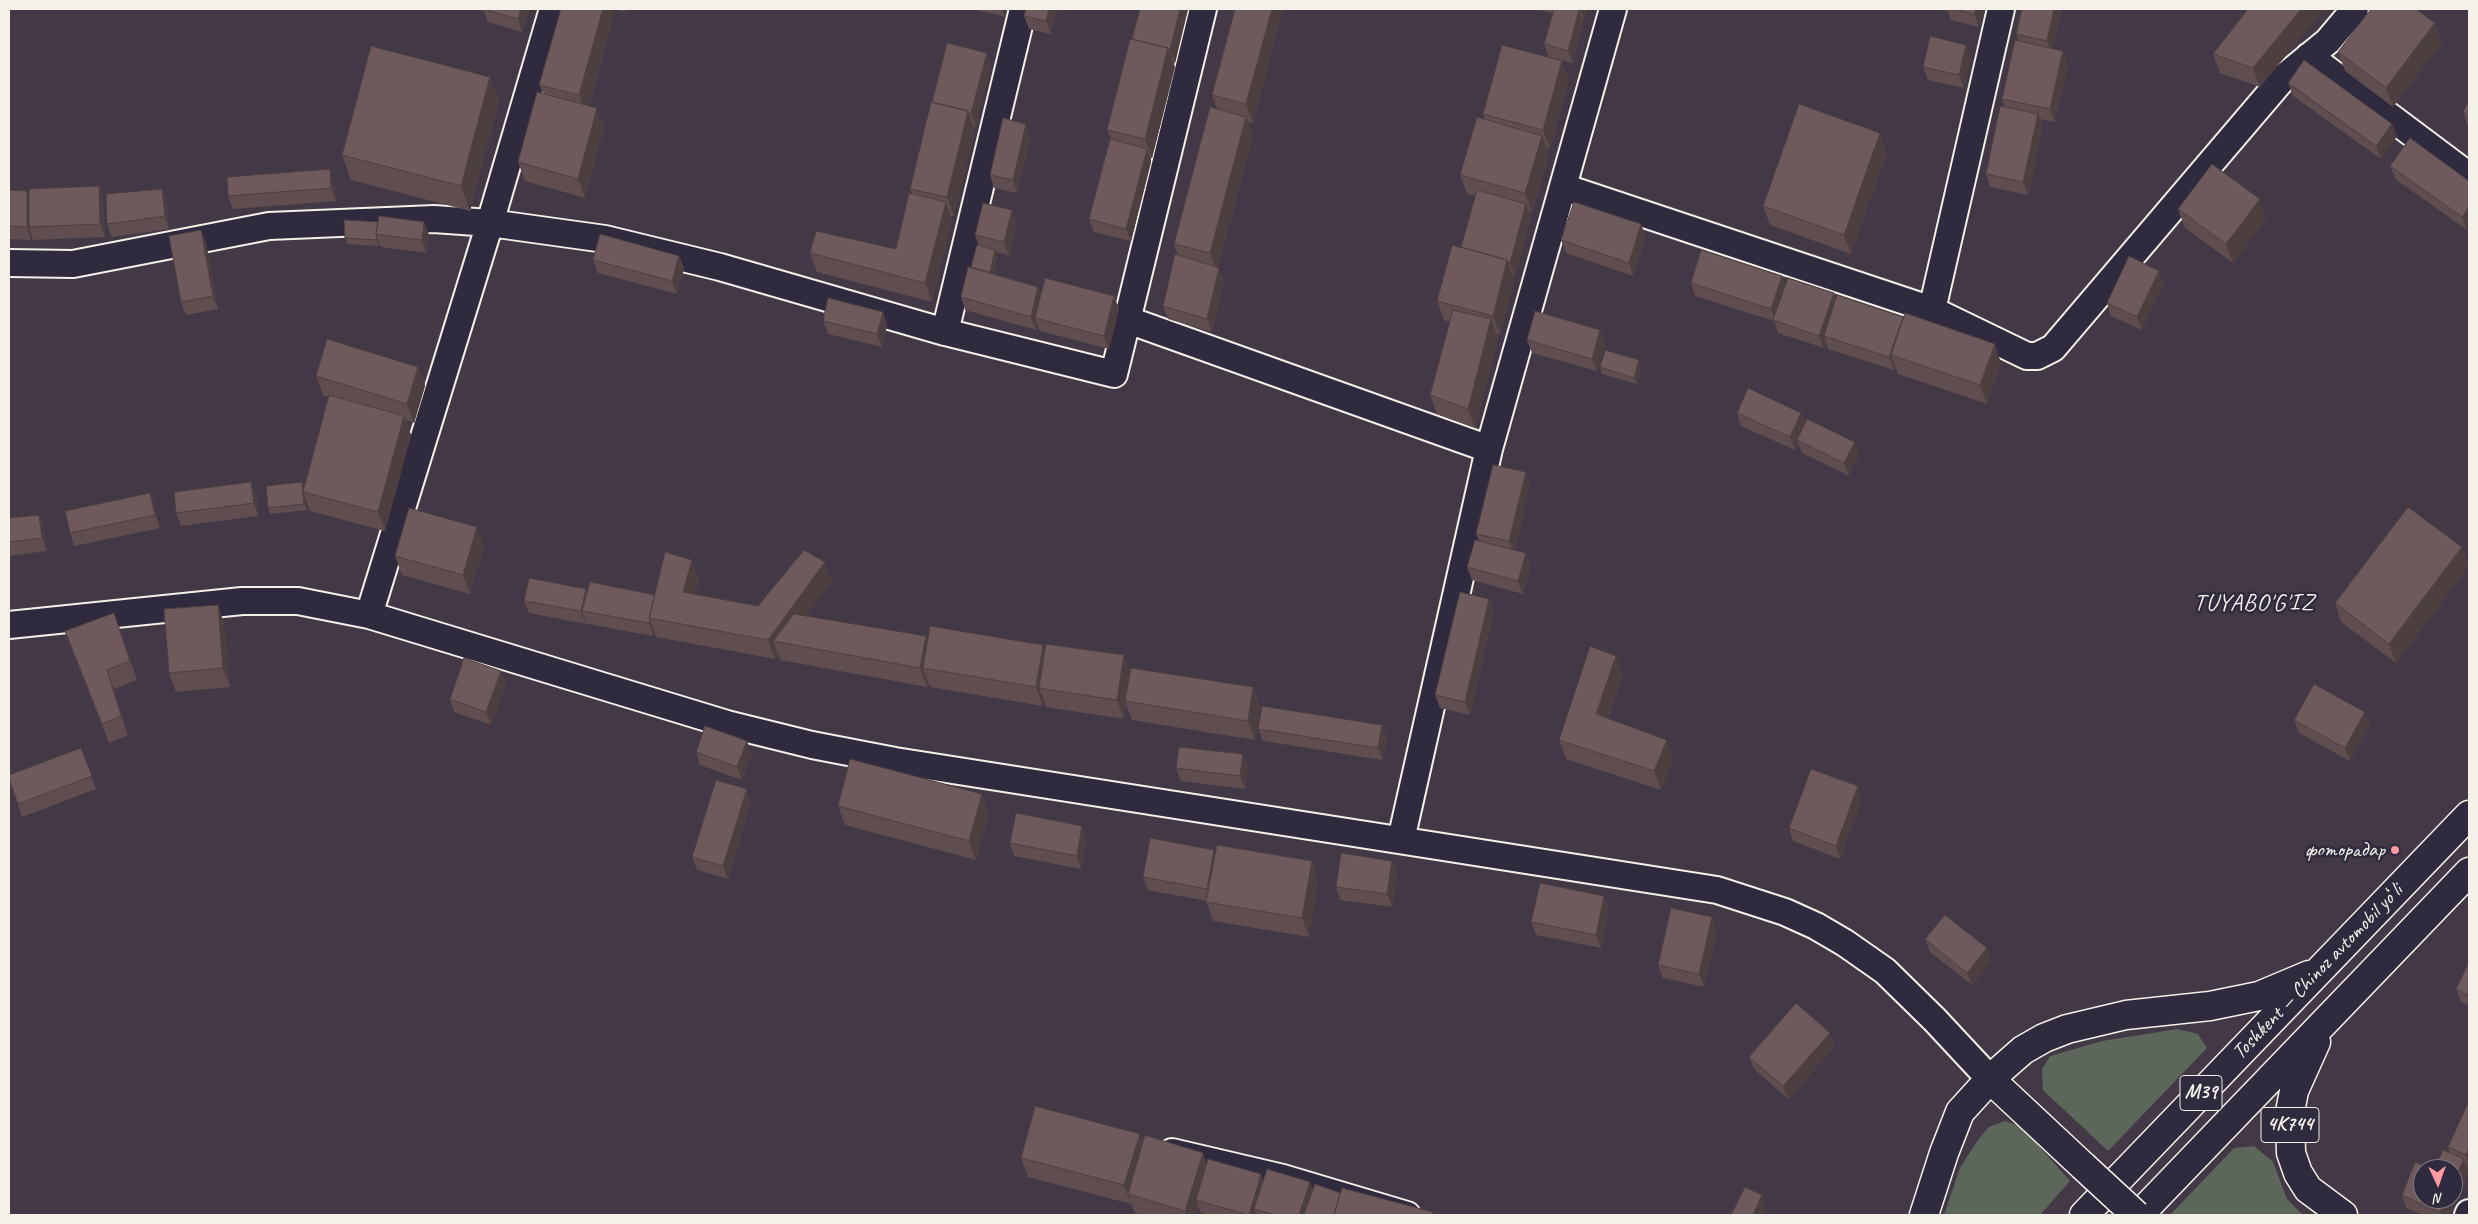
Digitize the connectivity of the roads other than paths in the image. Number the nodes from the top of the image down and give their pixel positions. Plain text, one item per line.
1 (553, 9) edge
2 (1023, 9) edge
3 (1203, 9) edge
4 (1613, 9) edge
5 (2002, 9) edge
6 (2354, 9) edge
7 (2309, 56) junction
8 (2469, 176) edge
9 (1563, 187) junction
10 (490, 223) junction
11 (9, 263) edge
12 (1932, 310) junction
13 (1128, 320) junction
14 (945, 332) junction
15 (1489, 449) junction
16 (369, 615) junction
17 (9, 625) edge
18 (2469, 814) edge
19 (1401, 840) junction
20 (2469, 872) edge
21 (2319, 971) junction
22 (2327, 1020) junction
23 (1990, 1079) junction
24 (1171, 1152) edge
25 (1407, 1215) edge
26 (1924, 1215) edge
27 (2084, 1215) edge
28 (2138, 1215) edge
29 (2343, 1215) edge

1 - 10 street
2 - 14 street
3 - 13 street
4 - 9 street
5 - 12 street
6 - 7 street
7 - 8 street
7 - 12 street
9 - 12 street
9 - 15 street
10 - 11 street
10 - 14 street
10 - 16 street
13 - 14 street
13 - 15 street
15 - 19 street
16 - 17 street
16 - 19 street
18 - 21 main road, Toshkent — Chinoz avtomobil yoʻli / M39
19 - 23 street
20 - 22 main road, Toshkent — Chinoz avtomobil yoʻli / M39
21 - 23 main road
21 - 27 main road, Toshkent — Chinoz avtomobil yoʻli / M39
22 - 28 main road, Toshkent — Chinoz avtomobil yoʻli / M39
22 - 29 main road, 4К744
23 - 26 main road
23 - 28 main road, bridge
24 - 25 street

